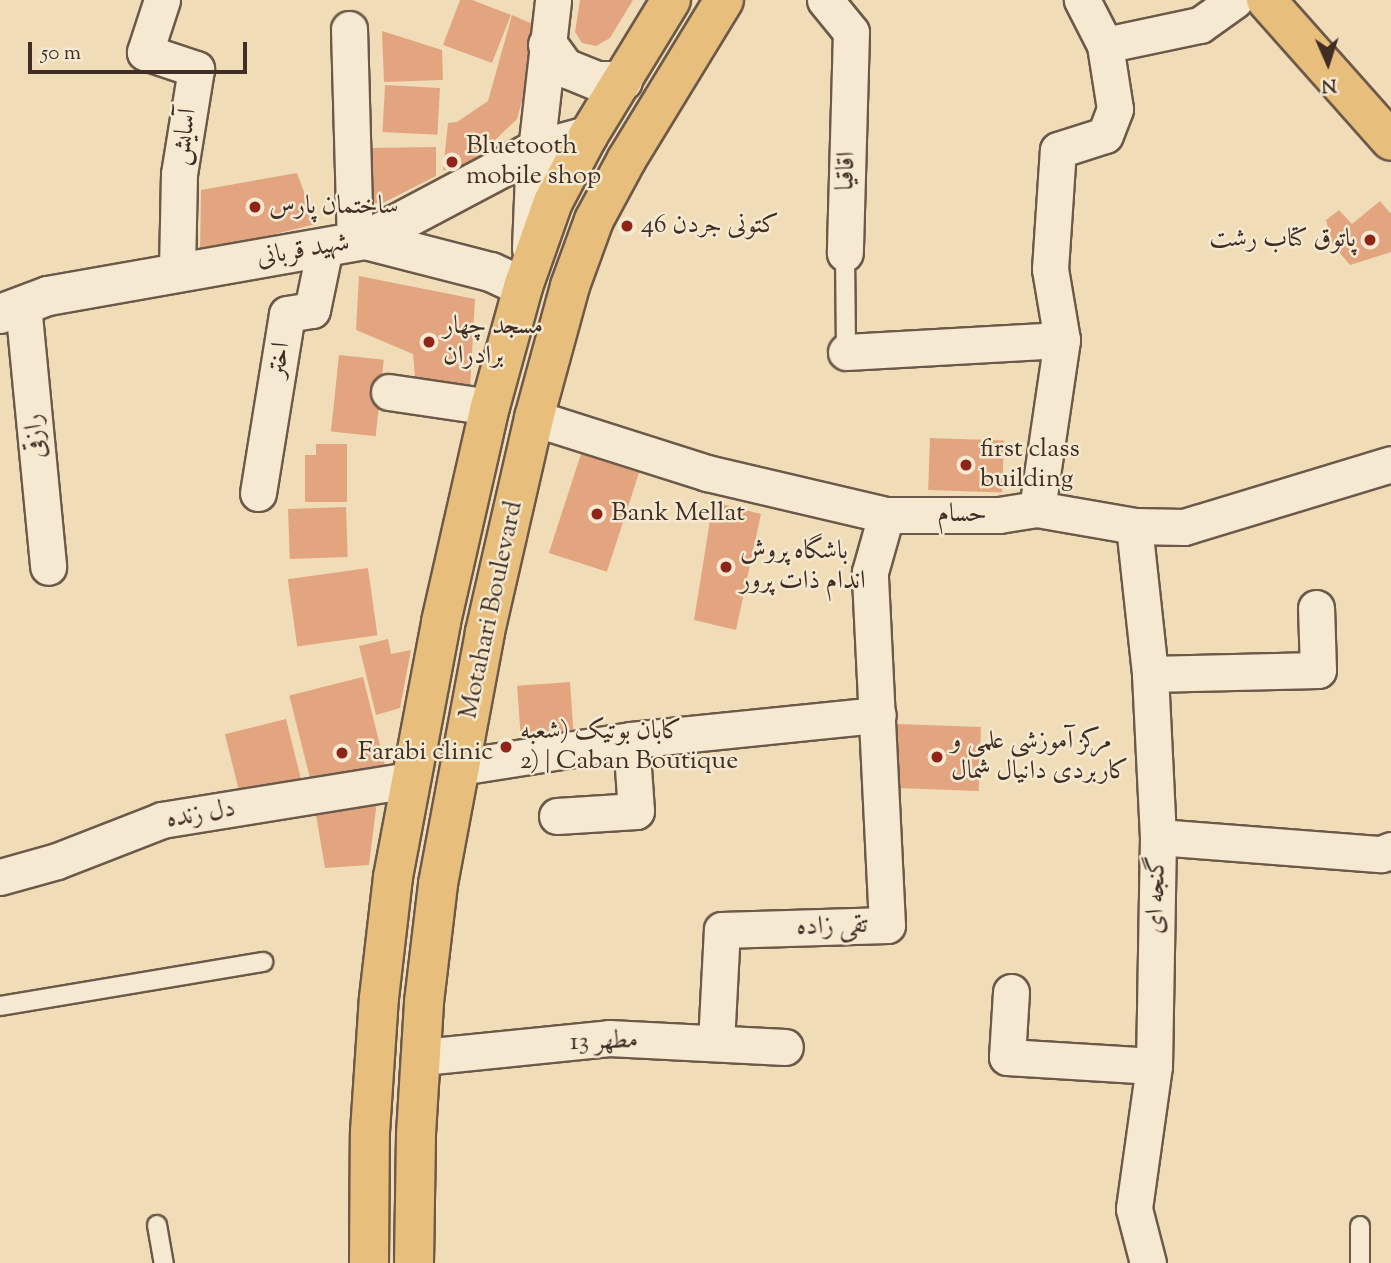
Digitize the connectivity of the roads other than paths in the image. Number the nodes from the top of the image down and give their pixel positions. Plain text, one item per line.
1 (162, 0) edge
2 (553, 0) edge
3 (671, 0) edge
4 (724, 0) edge
5 (825, 0) edge
6 (1082, 0) edge
7 (1235, 0) edge
8 (1266, 0) edge
9 (349, 29) dead end
10 (548, 45) junction
11 (1105, 46) junction
12 (623, 81) junction
13 (588, 136) junction
14 (1391, 141) edge
15 (536, 150) junction
16 (349, 243) junction
17 (845, 253) joint
18 (177, 273) junction
19 (527, 275) junction
20 (12, 310) edge
21 (1062, 340) junction
22 (846, 352) joint
23 (389, 392) dead end
24 (490, 407) junction
25 (534, 418) junction
26 (1391, 464) edge
27 (258, 493) dead end
28 (1037, 509) junction
29 (886, 515) junction
30 (1134, 526) junction
31 (48, 568) dead end
32 (1316, 608) dead end
33 (1150, 674) junction
34 (878, 715) junction
35 (631, 740) junction
36 (460, 767) junction
37 (409, 780) junction
38 (557, 816) dead end
39 (1158, 837) junction
40 (1391, 850) edge
41 (0, 877) edge
42 (263, 961) dead end
43 (1011, 992) dead end
44 (0, 1006) edge
45 (716, 1043) junction
46 (785, 1047) dead end
47 (423, 1057) junction
48 (1154, 1066) junction
49 (157, 1225) dead end
50 (1360, 1226) dead end
51 (164, 1263) edge
52 (369, 1263) edge
53 (414, 1263) edge
54 (1148, 1263) edge
55 (1360, 1263) edge

1 - 18 street, آسایش
2 - 10 street
3 - 12 main road, Motahari Boulevard
4 - 25 main road, Motahari Boulevard
5 - 17 street, اقاقیا
6 - 11 street
7 - 11 street
8 - 14 main road
9 - 16 street
10 - 12 street
10 - 15 street
11 - 21 street
12 - 13 main road, Motahari Boulevard
13 - 15 street, شهید قربانی
13 - 19 main road, Motahari Boulevard
15 - 16 street, شهید قربانی
15 - 19 street
16 - 18 street, شهید قربانی
16 - 19 street
16 - 27 street, اختر
17 - 22 lane, اقاقیا
18 - 20 street, شهید قربانی
19 - 24 main road, Motahari Boulevard
20 - 31 street, رازقی
21 - 22 street
21 - 28 street
23 - 24 street
24 - 37 main road, Motahari Boulevard
25 - 29 street, حسام
25 - 36 main road, Motahari Boulevard
26 - 30 street, حسام
28 - 29 street, حسام
28 - 30 street, حسام
29 - 34 street, تقی زاده
30 - 33 street, گنجه ای
32 - 33 street
33 - 39 street, گنجه ای
34 - 35 street
34 - 45 street, تقی زاده
35 - 36 street
35 - 38 street
36 - 37 main road
36 - 47 main road, Motahari Boulevard
37 - 41 street, دل زنده
37 - 52 main road, Motahari Boulevard
39 - 40 street
39 - 48 street, گنجه ای
42 - 44 lane
43 - 48 street
45 - 46 street, مطهر 13
45 - 47 street, مطهر 13
47 - 53 main road, Motahari Boulevard
48 - 54 street, گنجه ای
49 - 51 lane
50 - 55 lane

